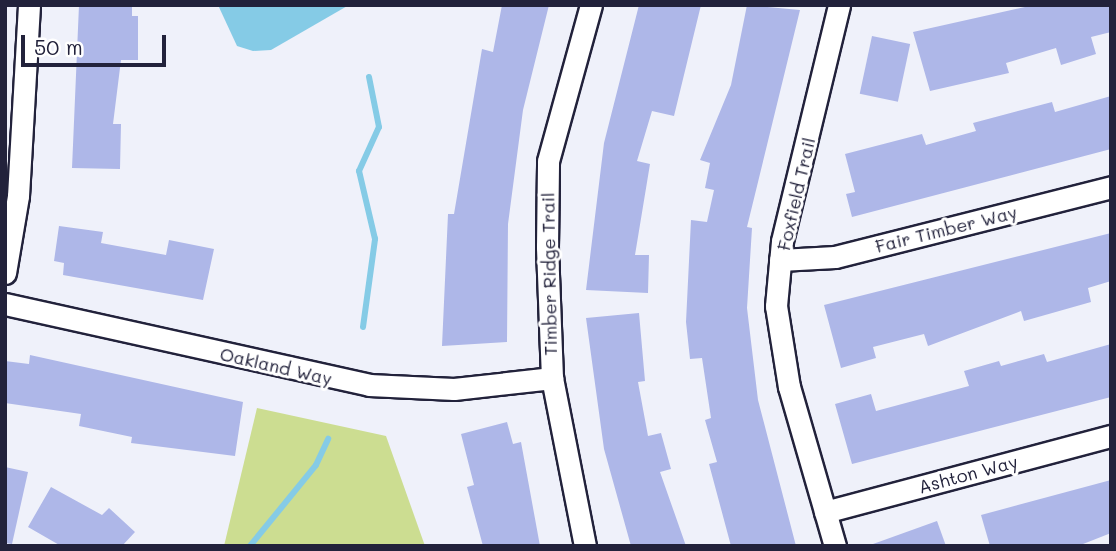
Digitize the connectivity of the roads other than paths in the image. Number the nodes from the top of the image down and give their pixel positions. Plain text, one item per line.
1 (29, 5) edge
2 (591, 5) edge
3 (839, 5) edge
4 (1111, 187) edge
5 (780, 260) junction
6 (5, 273) edge
7 (5, 304) edge
8 (552, 378) junction
9 (1111, 436) edge
10 (825, 512) junction
11 (585, 546) edge
12 (835, 546) edge

1 - 6 street
2 - 8 street, Timber Ridge Trail
3 - 5 street, Foxfield Trail
4 - 5 street, Fair Timber Way
5 - 10 street, Foxfield Trail
7 - 8 street, Oakland Way
8 - 11 street, Timber Ridge Trail
9 - 10 street, Ashton Way
10 - 12 street, Foxfield Trail

